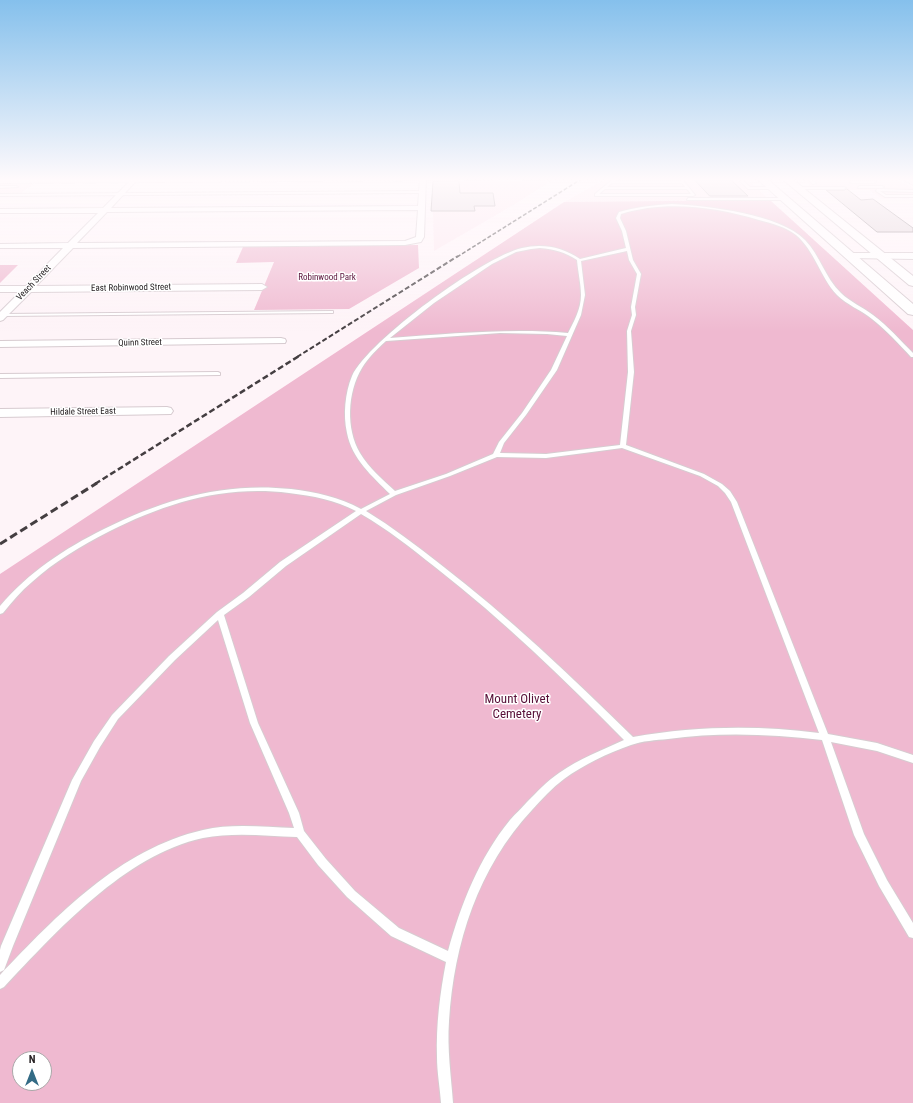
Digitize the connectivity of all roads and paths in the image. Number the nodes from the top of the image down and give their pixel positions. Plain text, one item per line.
1 (86, 229) edge
2 (421, 229) edge
3 (622, 229) edge
4 (790, 229) edge
5 (821, 229) edge
6 (850, 229) edge
7 (71, 245) junction
8 (0, 246) edge
9 (629, 249) junction
10 (852, 256) junction
11 (882, 256) junction
12 (913, 256) edge
13 (579, 260) junction
14 (913, 282) edge
15 (262, 287) dead end
16 (0, 289) edge
17 (28, 289) junction
18 (913, 311) edge
19 (331, 312) dead end
20 (1, 316) edge
21 (570, 335) junction
22 (385, 340) junction
23 (281, 342) dead end
24 (0, 344) edge
25 (913, 356) edge
26 (218, 374) dead end
27 (0, 376) edge
28 (167, 411) dead end
29 (0, 413) edge
30 (623, 446) junction
31 (496, 455) junction
32 (394, 494) junction
33 (361, 511) junction
34 (0, 611) edge
35 (220, 614) junction
36 (825, 737) junction
37 (631, 741) junction
38 (913, 759) edge
39 (300, 833) junction
40 (913, 933) edge
41 (452, 959) junction
42 (0, 966) edge
43 (0, 983) edge
44 (447, 1103) edge

1 - 7 street, Veach Street
2 - 7 street
3 - 9 lane
4 - 25 lane
5 - 10 main road
6 - 11 main road
7 - 8 street
7 - 17 street, Veach Street
9 - 13 lane
9 - 30 lane
10 - 11 street
10 - 18 main road
11 - 12 street
11 - 14 main road
13 - 21 lane
13 - 22 lane
15 - 17 street, East Robinwood Street
16 - 17 street, East Robinwood Street
17 - 20 street, Veach Street
19 - 20 lane
21 - 22 lane
21 - 31 lane
22 - 32 lane
23 - 24 street, Quinn Street
26 - 27 lane
28 - 29 street, Hildale Street East
30 - 31 lane
30 - 36 lane
31 - 32 lane
32 - 33 lane
33 - 34 lane
33 - 35 lane
33 - 37 lane
35 - 39 lane
35 - 42 lane
36 - 37 lane
36 - 38 lane
36 - 40 lane
37 - 41 lane
39 - 41 lane
39 - 43 lane
41 - 44 lane

